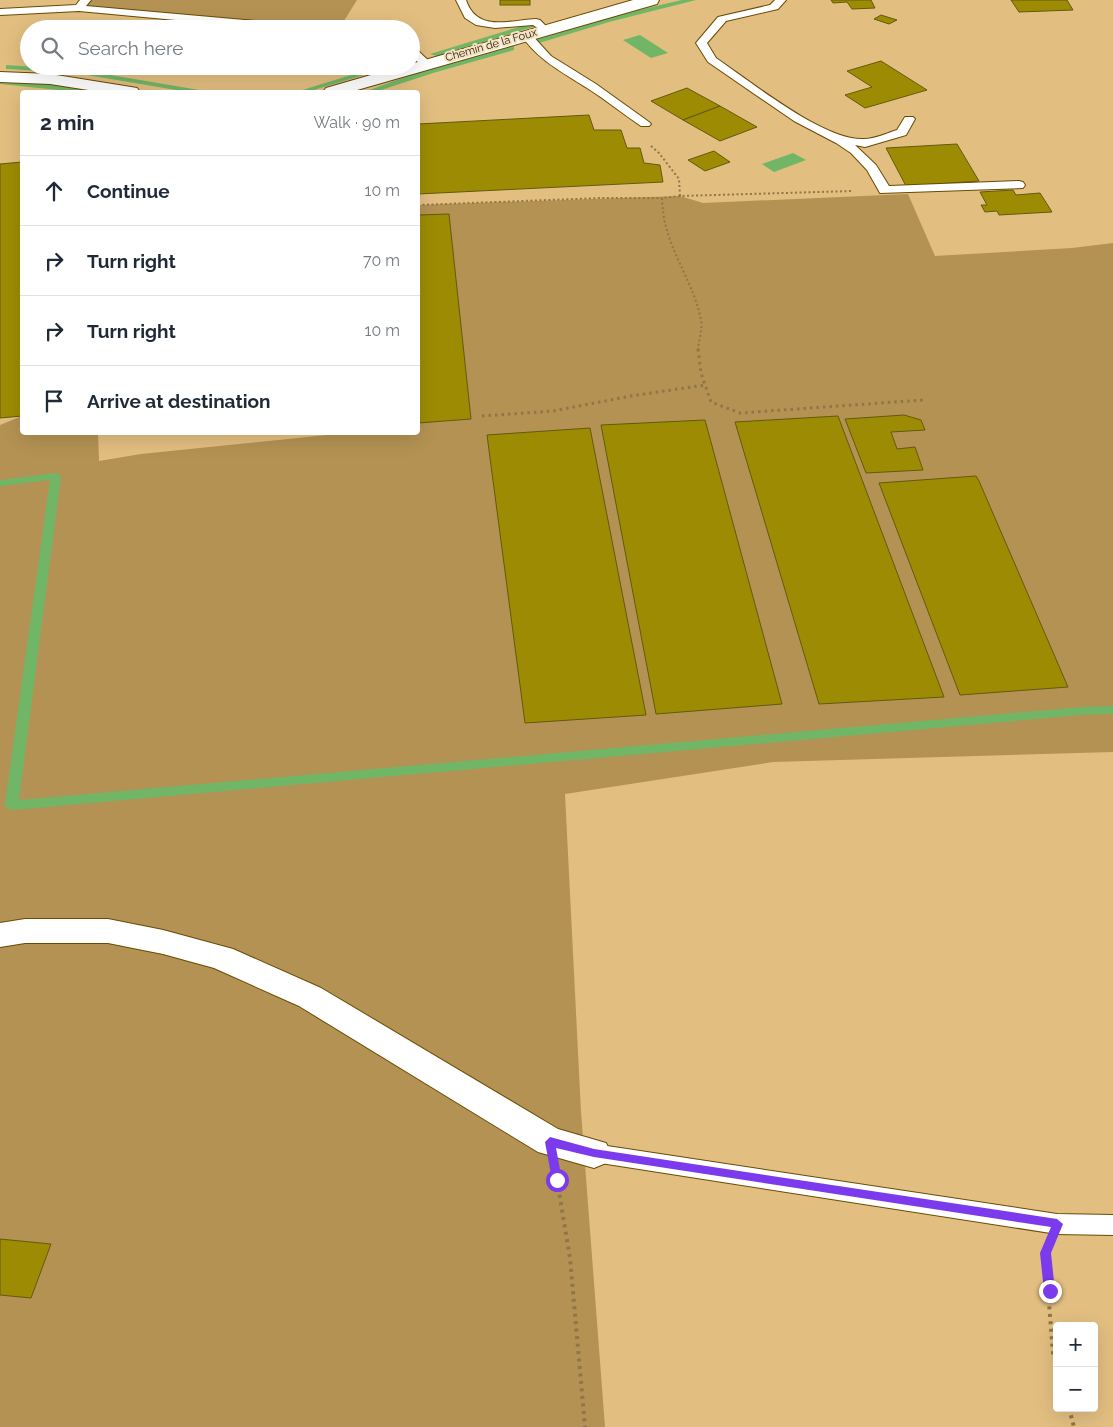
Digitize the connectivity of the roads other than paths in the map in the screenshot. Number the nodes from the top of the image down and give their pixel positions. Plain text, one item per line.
1 (461, 0) edge
2 (651, 0) edge
3 (782, 0) edge
4 (84, 4) edge
5 (0, 12) edge
6 (229, 20) edge
7 (545, 30) junction
8 (526, 35) junction
9 (420, 58) edge
10 (426, 64) junction
11 (420, 66) edge
12 (389, 75) edge
13 (0, 77) edge
14 (119, 90) edge
15 (339, 90) edge
16 (910, 119) dead end
17 (645, 124) dead end
18 (839, 140) junction
19 (1019, 185) dead end
20 (0, 934) edge
21 (594, 1153) joint
22 (1113, 1225) edge

1 - 7 lane
2 - 7 street, Chemin de la Foux
3 - 18 lane
4 - 5 lane
4 - 6 lane
7 - 8 street, Chemin de la Foux
8 - 10 street, Chemin de la Foux
8 - 17 lane
9 - 10 lane
10 - 11 street, Chemin de la Foux
12 - 15 street, Chemin de la Foux
13 - 14 street
16 - 18 lane
18 - 19 lane
20 - 21 street
21 - 22 lane

